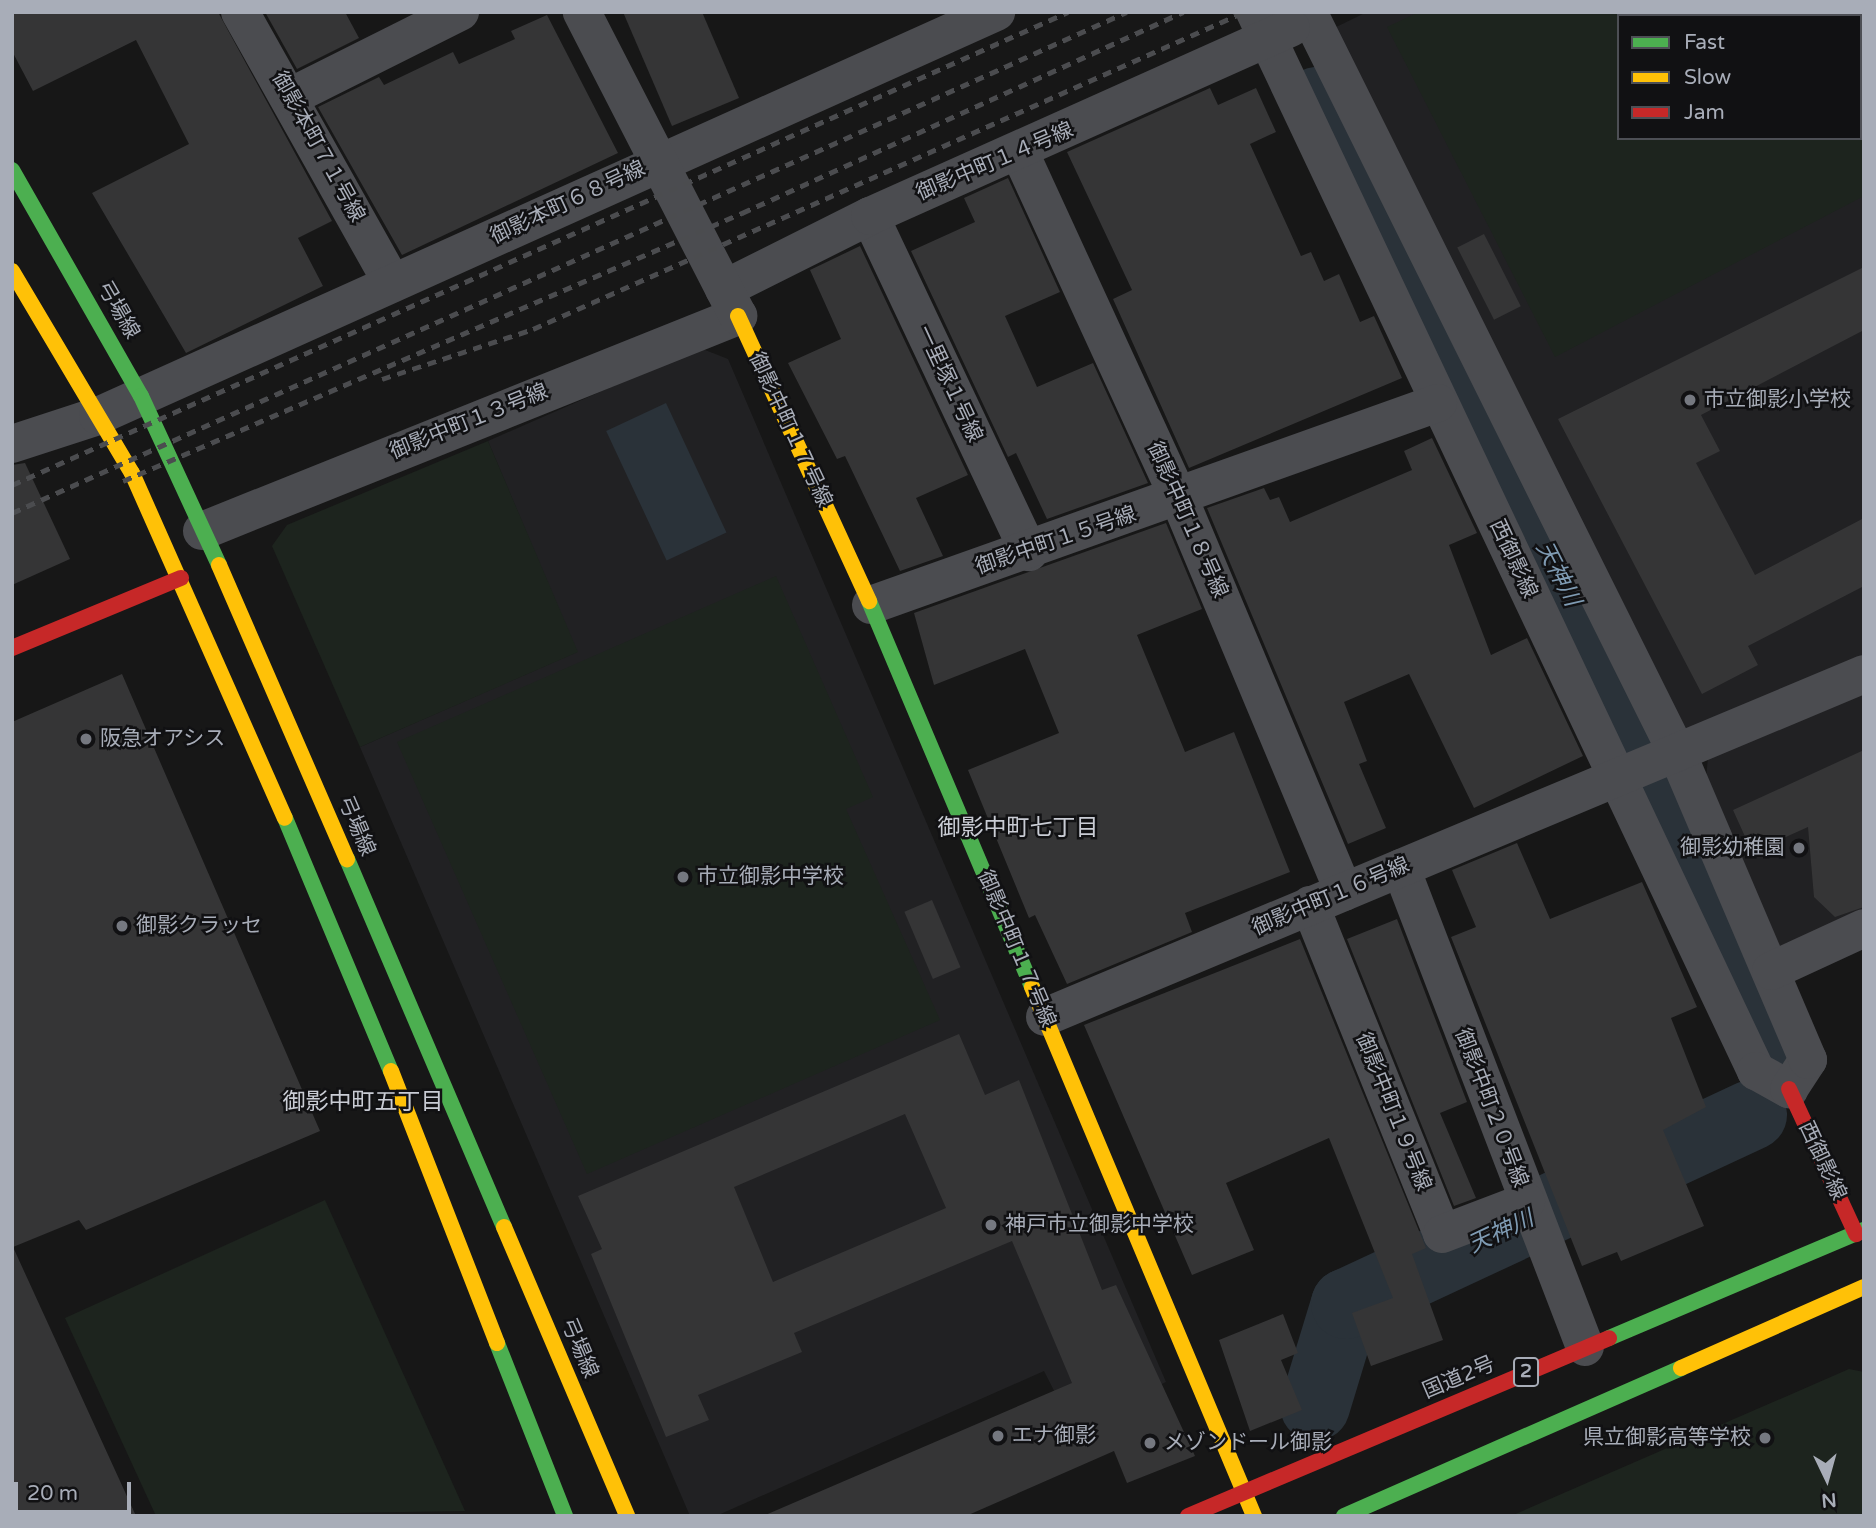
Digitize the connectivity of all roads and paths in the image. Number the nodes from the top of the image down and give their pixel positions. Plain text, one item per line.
1 (240, 12) edge
2 (460, 12) edge
3 (582, 12) edge
4 (996, 12) edge
5 (1315, 15) edge
6 (1261, 25) edge
7 (292, 96) junction
8 (1020, 153) junction
9 (660, 160) junction
10 (12, 170) edge
11 (870, 216) junction
12 (12, 271) edge
13 (392, 284) junction
14 (731, 302) junction
15 (141, 396) junction
16 (1438, 403) junction
17 (99, 416) junction
18 (12, 444) edge
19 (1179, 498) junction
20 (202, 531) junction
21 (1029, 552) junction
22 (181, 578) junction
23 (871, 605) junction
24 (12, 648) edge
25 (1864, 674) edge
26 (1650, 763) junction
27 (1401, 868) junction
28 (1327, 899) junction
29 (1864, 928) edge
30 (1771, 971) junction
31 (1045, 1017) junction
32 (1789, 1089) junction
33 (1530, 1212) junction
34 (1860, 1232) edge
35 (1864, 1287) edge
36 (1585, 1347) junction
37 (1241, 1492) junction
38 (565, 1516) edge
39 (627, 1516) edge
40 (1188, 1516) edge
41 (1254, 1516) edge
42 (1344, 1516) edge

1 - 7 street, 御影本町７１号線
2 - 7 street
3 - 9 street, 御影中町１７号線
4 - 9 street, 御影本町６８号線
5 - 6 street, 御影中町１４号線
5 - 26 street, 西御影線
6 - 8 street, 御影中町１４号線
6 - 16 street, 西御影線
7 - 13 street, 御影本町７１号線
8 - 11 street, 御影中町１４号線
8 - 19 street, 御影中町１８号線
9 - 13 street, 御影本町６８号線
9 - 14 street, 御影中町１７号線
10 - 15 main road, 弓場線
11 - 14 street, 御影中町１４号線
11 - 21 street, 一里塚１号線
12 - 17 main road
13 - 15 street, 御影本町６８号線
14 - 20 street, 御影中町１３号線
14 - 23 main road, 御影中町１７号線
15 - 17 street, 御影本町６８号線
15 - 20 main road, 弓場線
16 - 19 street, 御影中町１５号線
16 - 26 street, 西御影線
17 - 18 street, 御影本町６８号線
17 - 22 main road
19 - 21 street, 御影中町１５号線
19 - 28 street, 御影中町１８号線
20 - 22 main road
20 - 39 main road, 弓場線
21 - 23 street, 御影中町１５号線
22 - 24 main road
22 - 38 main road
23 - 31 main road, 御影中町１７号線
25 - 26 street, 御影中町１６号線
26 - 27 street, 御影中町１６号線
26 - 30 street, 西御影線
26 - 32 street, 西御影線
27 - 28 street, 御影中町１６号線
27 - 33 street, 御影中町２０号線
28 - 31 street, 御影中町１６号線
28 - 33 street, 御影中町１９号線
29 - 30 street
30 - 32 street, 西御影線
31 - 37 main road, 御影中町１７号線
32 - 34 main road, 西御影線
33 - 36 street, 御影中町２０号線
34 - 36 main road, 国道2号 / 2
35 - 42 main road
36 - 37 main road, 国道2号 / 2
37 - 40 main road, 国道2号 / 2
37 - 41 main road, 御影中町１７号線

